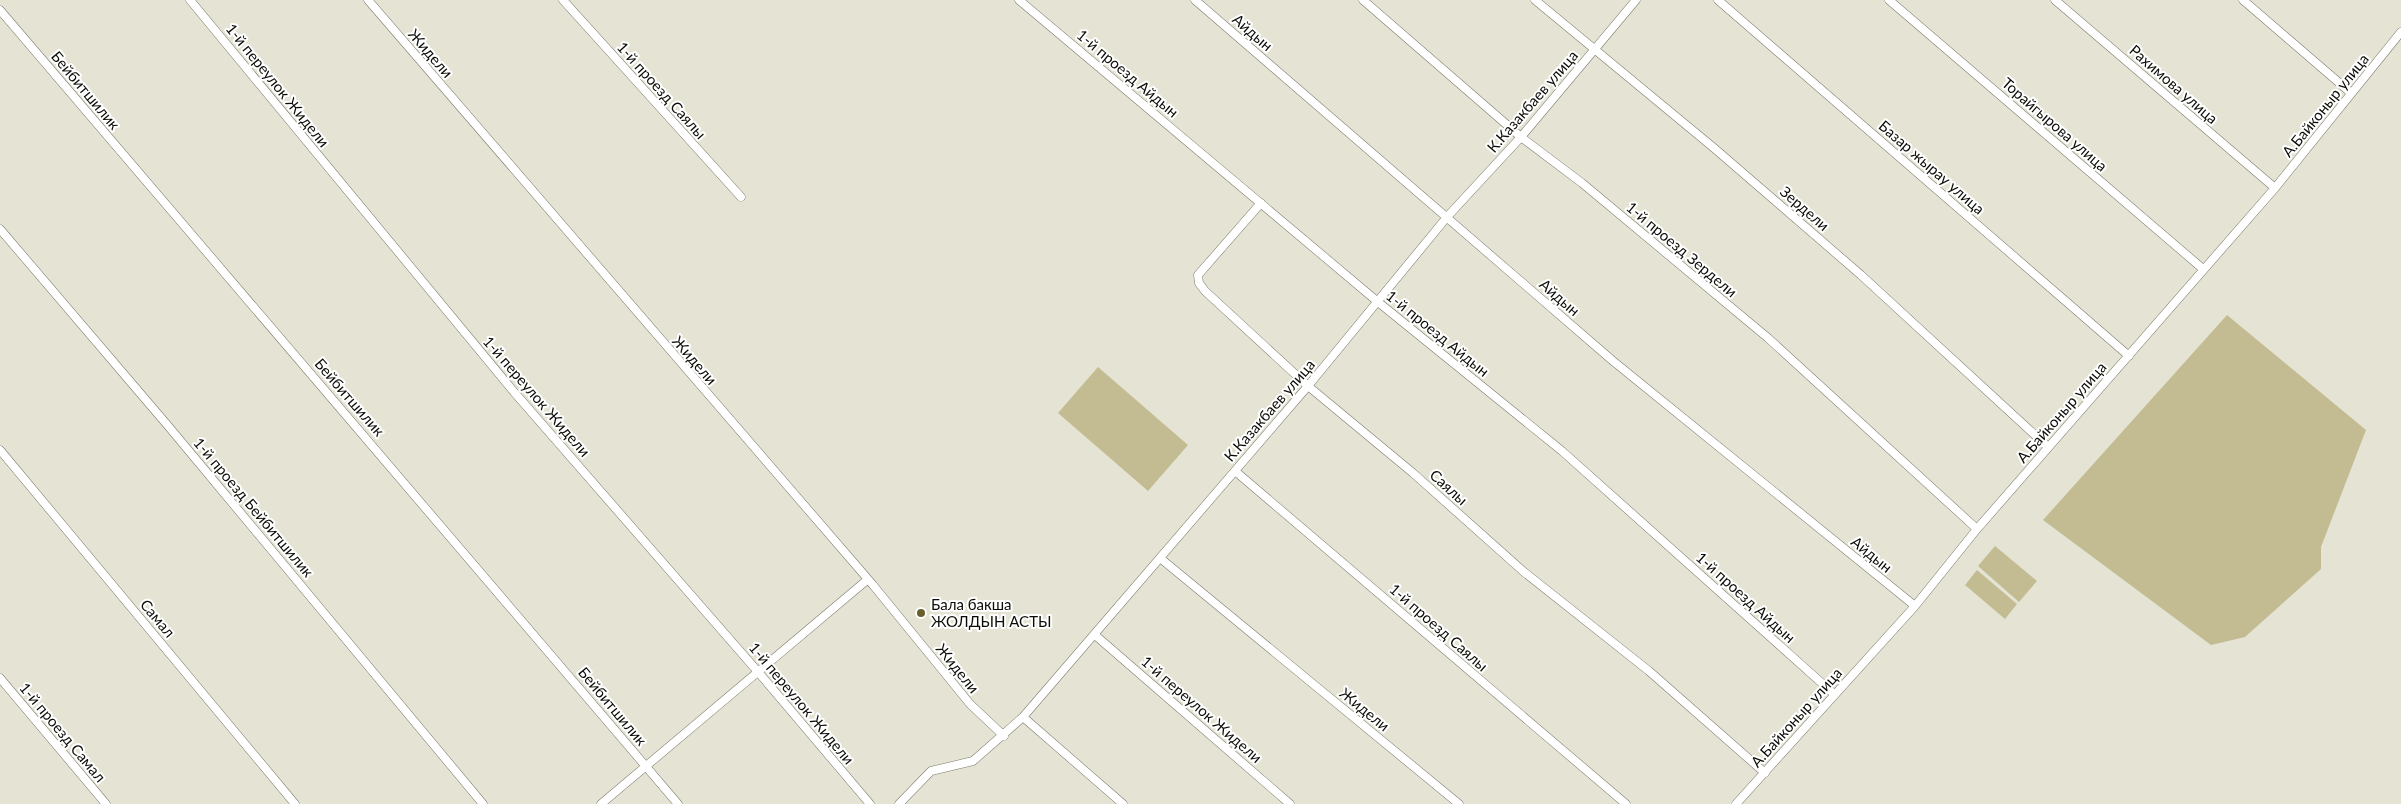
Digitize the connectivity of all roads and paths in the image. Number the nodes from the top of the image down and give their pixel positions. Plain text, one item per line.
1 (190, 0) edge
2 (368, 0) edge
3 (564, 0) edge
4 (1020, 0) edge
5 (1195, 0) edge
6 (1363, 0) edge
7 (1535, 0) edge
8 (1636, 0) edge
9 (1718, 0) edge
10 (1889, 0) edge
11 (2055, 0) edge
12 (2243, 0) edge
13 (0, 10) edge
14 (2401, 32) edge
15 (1594, 50) junction
16 (2351, 93) junction
17 (1520, 136) junction
18 (2275, 188) junction
19 (741, 197) dead end
20 (1261, 203) junction
21 (1447, 217) junction
22 (0, 229) edge
23 (2203, 269) junction
24 (1378, 302) junction
25 (2129, 356) junction
26 (1308, 386) junction
27 (2048, 447) junction
28 (0, 450) edge
29 (1235, 471) junction
30 (1977, 529) junction
31 (1160, 558) junction
32 (868, 580) junction
33 (1914, 606) junction
34 (1095, 635) junction
35 (759, 672) junction
36 (0, 678) edge
37 (1834, 694) junction
38 (1023, 717) junction
39 (1004, 736) junction
40 (646, 767) junction
41 (1764, 773) junction
42 (106, 804) edge
43 (295, 804) edge
44 (483, 804) edge
45 (601, 804) edge
46 (678, 804) edge
47 (870, 804) edge
48 (899, 804) edge
49 (1123, 804) edge
50 (1290, 804) edge
51 (1459, 804) edge
52 (1626, 804) edge
53 (1736, 804) edge

1 - 35 street, 1-й переулок Жидели
2 - 32 street, Жидели
3 - 19 street, 1-й проезд Саялы
4 - 20 street, 1-й проезд Айдын
5 - 21 street, Айдын
6 - 17 street, 1-й проезд Зердели
7 - 15 street, Зердели
8 - 15 street, К.Казакбаев улица
9 - 25 street, Базар жырау улица
10 - 23 street, Торайгырова улица
11 - 18 street, Рахимова улица
12 - 16 street
13 - 40 street, Бейбитшилик
14 - 16 street, А.Байконыр улица
15 - 17 street, К.Казакбаев улица
15 - 27 street, Зердели
16 - 18 street, А.Байконыр улица
17 - 21 street, К.Казакбаев улица
17 - 30 street, 1-й проезд Зердели
18 - 23 street, А.Байконыр улица
20 - 24 street, 1-й проезд Айдын
20 - 26 street, Саялы
21 - 24 street, К.Казакбаев улица
21 - 33 street, Айдын
22 - 44 street, 1-й проезд Бейбитшилик
23 - 25 street, А.Байконыр улица
24 - 26 street, К.Казакбаев улица
24 - 37 street, 1-й проезд Айдын
25 - 27 street, А.Байконыр улица
26 - 29 street, К.Казакбаев улица
26 - 41 street, Саялы
27 - 30 street, А.Байконыр улица
28 - 43 street, Самал
29 - 31 street, К.Казакбаев улица
29 - 52 street, 1-й проезд Саялы
30 - 33 street, А.Байконыр улица
31 - 34 street, К.Казакбаев улица
31 - 51 street, Жидели
32 - 35 street
32 - 39 street, Жидели
33 - 37 street, А.Байконыр улица
34 - 38 street, К.Казакбаев улица
34 - 50 street, 1-й переулок Жидели
35 - 40 street
35 - 47 street, 1-й переулок Жидели
36 - 42 street, 1-й проезд Самал
37 - 41 street, А.Байконыр улица
38 - 39 street, К.Казакбаев улица
38 - 49 street
39 - 48 street, К.Казакбаев улица
40 - 45 street
40 - 46 street, Бейбитшилик
41 - 53 street, А.Байконыр улица

